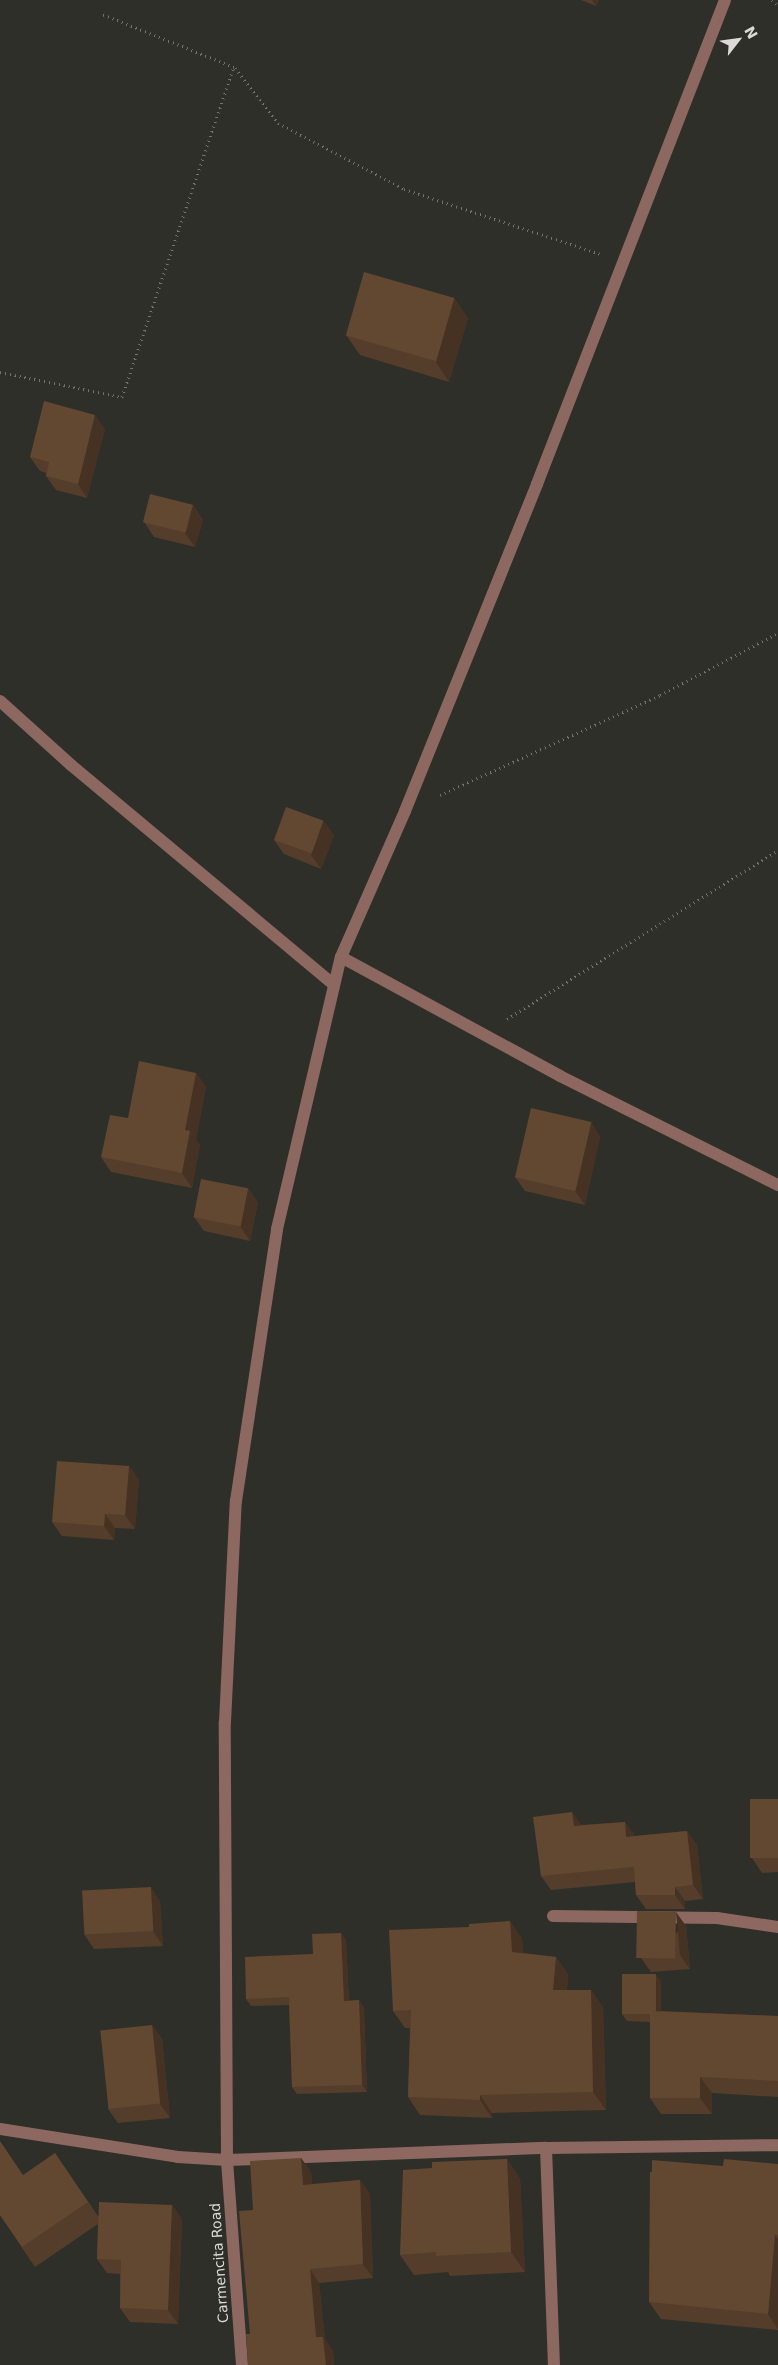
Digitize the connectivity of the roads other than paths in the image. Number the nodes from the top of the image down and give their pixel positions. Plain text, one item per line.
1 (725, 0) edge
2 (0, 701) edge
3 (341, 957) junction
4 (334, 985) junction
5 (778, 1185) edge
6 (553, 1916) dead end
7 (778, 1927) edge
8 (0, 2129) edge
9 (778, 2144) edge
10 (546, 2148) junction
11 (227, 2160) junction
12 (242, 2365) edge
13 (554, 2365) edge

1 - 3 street, Carmencita Road
2 - 4 street
3 - 4 street, Carmencita Road
3 - 5 street
4 - 11 street, Carmencita Road
6 - 7 street
8 - 11 street
9 - 10 street
10 - 11 street
10 - 13 street
11 - 12 street, Carmencita Road

